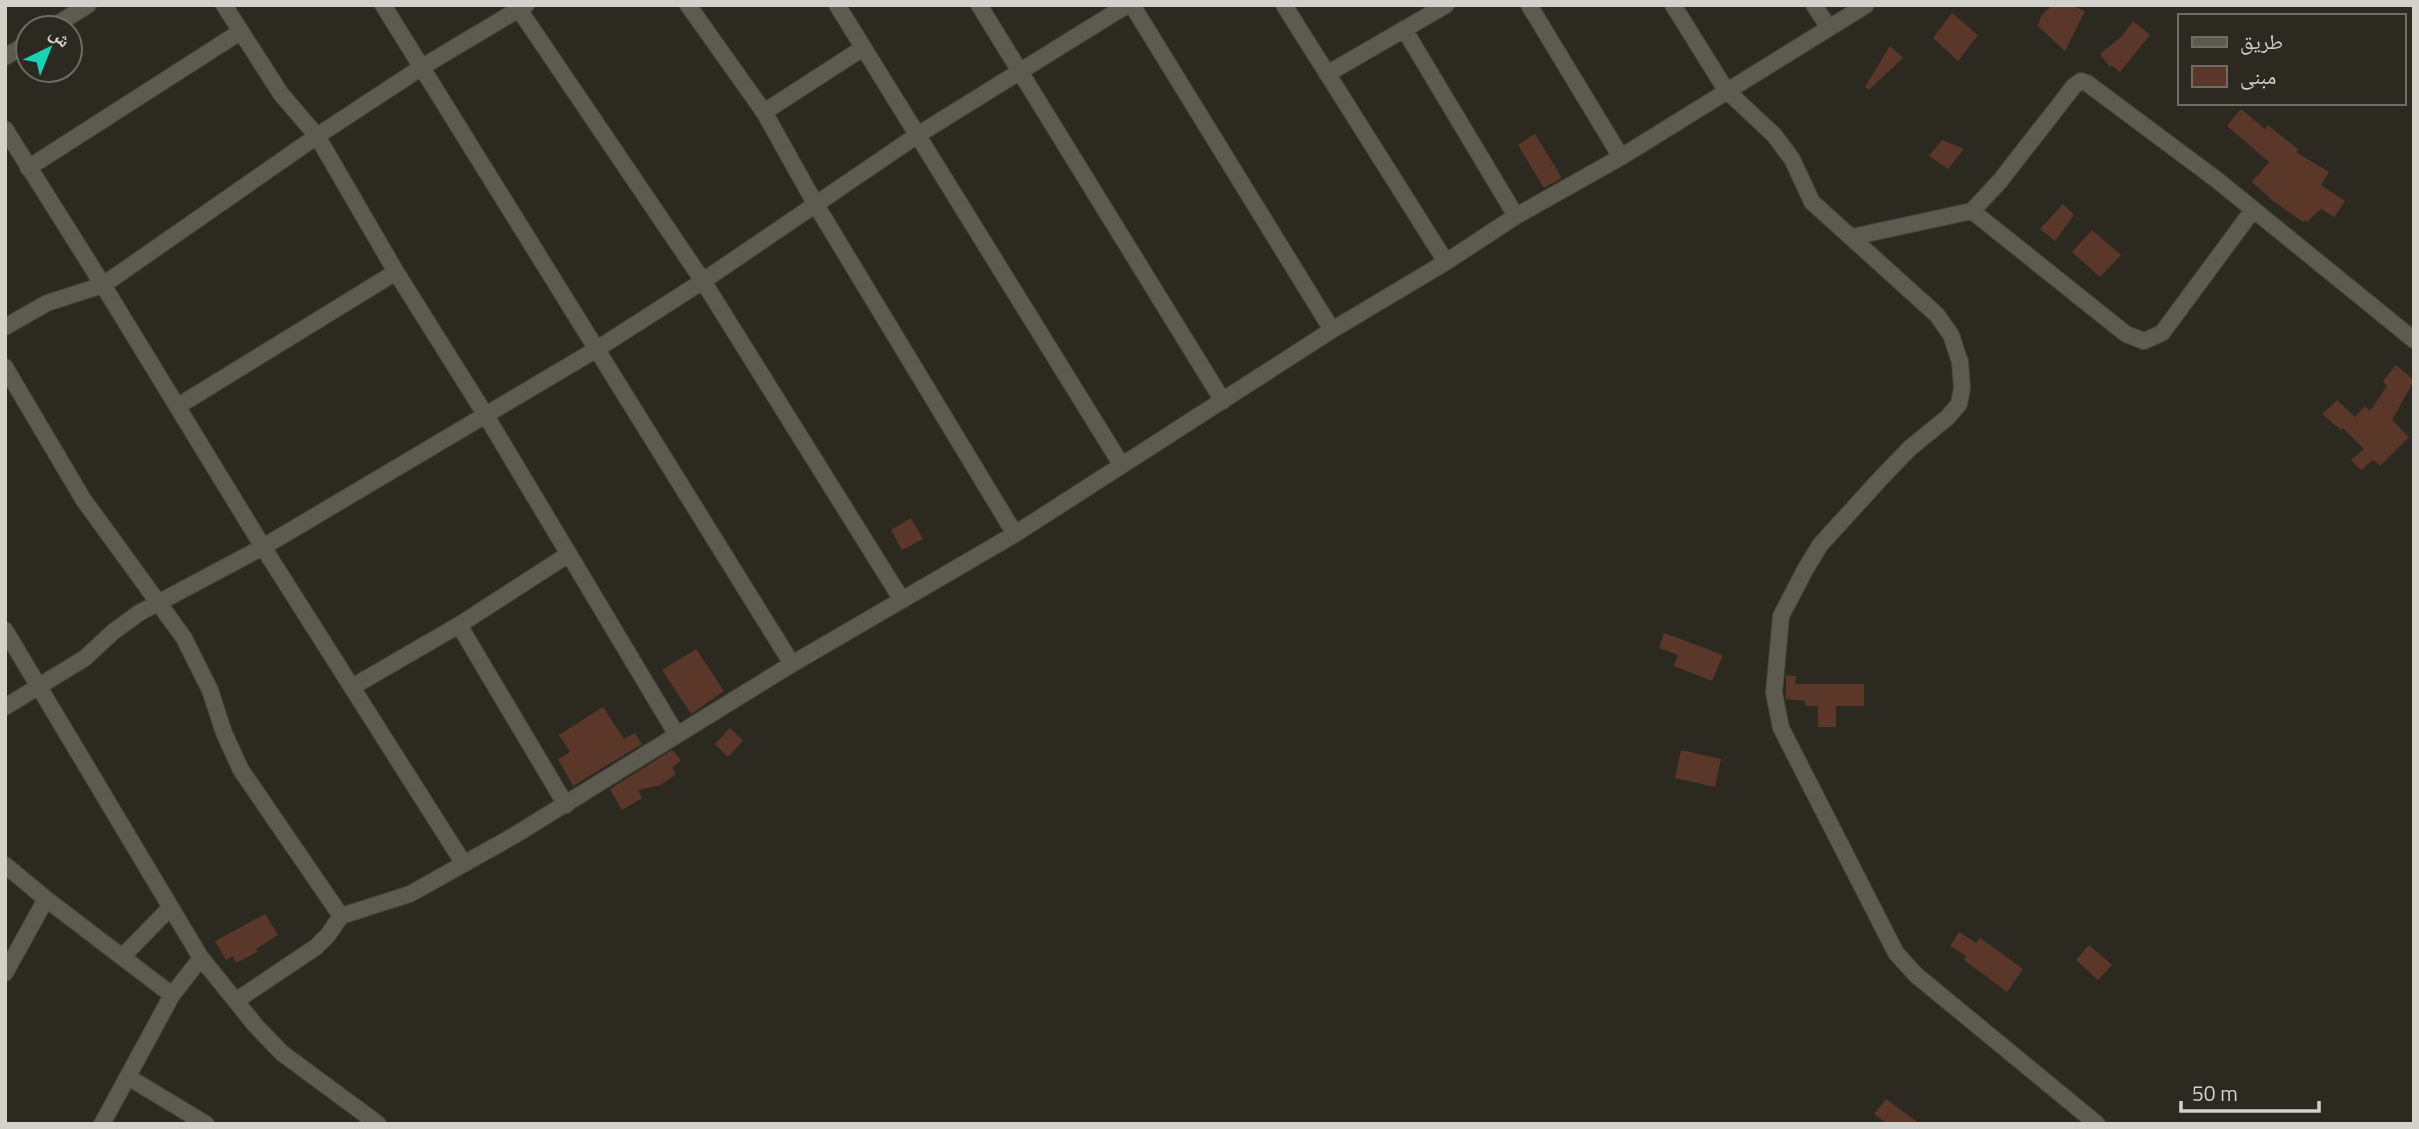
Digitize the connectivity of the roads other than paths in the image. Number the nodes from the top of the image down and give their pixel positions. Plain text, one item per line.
1 (224, 5) edge
2 (383, 5) edge
3 (688, 5) edge
4 (837, 5) edge
5 (979, 5) edge
6 (1127, 5) edge
7 (1132, 5) edge
8 (1284, 5) edge
9 (1446, 5) edge
10 (1529, 5) edge
11 (1673, 5) edge
12 (1814, 5) edge
13 (1866, 5) edge
14 (520, 7) edge
15 (1829, 28) junction
16 (1404, 29) junction
17 (240, 32) junction
18 (863, 48) junction
19 (422, 67) junction
20 (1020, 72) junction
21 (1327, 74) junction
22 (1726, 90) junction
23 (764, 112) junction
24 (5, 130) edge
25 (317, 136) junction
26 (916, 136) junction
27 (1621, 157) junction
28 (28, 168) junction
29 (816, 205) junction
30 (2253, 210) junction
31 (1972, 211) junction
32 (1516, 216) junction
33 (1852, 237) junction
34 (1446, 262) junction
35 (396, 272) junction
36 (703, 281) junction
37 (103, 285) junction
38 (5, 327) edge
39 (1332, 330) junction
40 (2414, 340) edge
41 (597, 349) junction
42 (5, 367) edge
43 (1223, 401) junction
44 (178, 406) junction
45 (485, 414) junction
46 (1121, 464) junction
47 (1015, 534) junction
48 (263, 547) junction
49 (569, 554) junction
50 (902, 600) junction
51 (159, 602) junction
52 (459, 625) junction
53 (5, 630) edge
54 (792, 664) junction
55 (352, 687) junction
56 (38, 688) junction
57 (5, 707) edge
58 (677, 735) junction
59 (566, 805) junction
60 (5, 864) edge
61 (464, 864) junction
62 (46, 899) junction
63 (170, 908) junction
64 (341, 916) junction
65 (122, 957) junction
66 (201, 958) junction
67 (5, 973) edge
68 (172, 995) junction
69 (237, 1000) junction
70 (128, 1077) junction
71 (102, 1124) edge
72 (206, 1124) edge
73 (378, 1124) edge
74 (2097, 1124) edge

1 - 17 street
2 - 19 street
3 - 23 street
4 - 18 street
5 - 20 street
6 - 20 street
7 - 39 street
8 - 21 street
9 - 16 street
10 - 27 street
11 - 22 street
12 - 15 street
13 - 15 street
14 - 19 street
14 - 36 street
15 - 22 street
16 - 21 street
16 - 32 street
17 - 25 street
17 - 28 street
18 - 23 street
18 - 26 street
19 - 25 street
19 - 41 street
20 - 26 street
20 - 43 street
21 - 34 street
22 - 27 street
22 - 33 street
23 - 29 street
24 - 28 street
25 - 35 street
25 - 37 street
26 - 29 street
26 - 46 street
27 - 32 street
28 - 37 street
29 - 36 street
29 - 47 street
30 - 31 street
30 - 31 street
30 - 40 street
31 - 33 street
32 - 34 street
33 - 74 street
34 - 39 street
35 - 44 street
35 - 45 street
36 - 41 street
36 - 50 street
37 - 38 street
37 - 44 street
39 - 43 street
41 - 45 street
41 - 54 street
42 - 51 street
43 - 46 street
44 - 48 street
45 - 48 street
45 - 49 street
46 - 47 street
47 - 50 street
48 - 51 street
48 - 55 street
49 - 52 street
49 - 58 street
50 - 54 street
51 - 56 street
51 - 64 street
52 - 55 street
52 - 59 street
53 - 56 street
54 - 58 street
55 - 61 street
56 - 57 street
56 - 63 street
58 - 59 street
59 - 61 street
60 - 62 street
61 - 64 street
62 - 65 street
62 - 67 street
63 - 65 street
63 - 66 street
64 - 69 street
65 - 68 street
66 - 68 street
66 - 69 street
68 - 70 street
69 - 73 street
70 - 71 street
70 - 72 street

